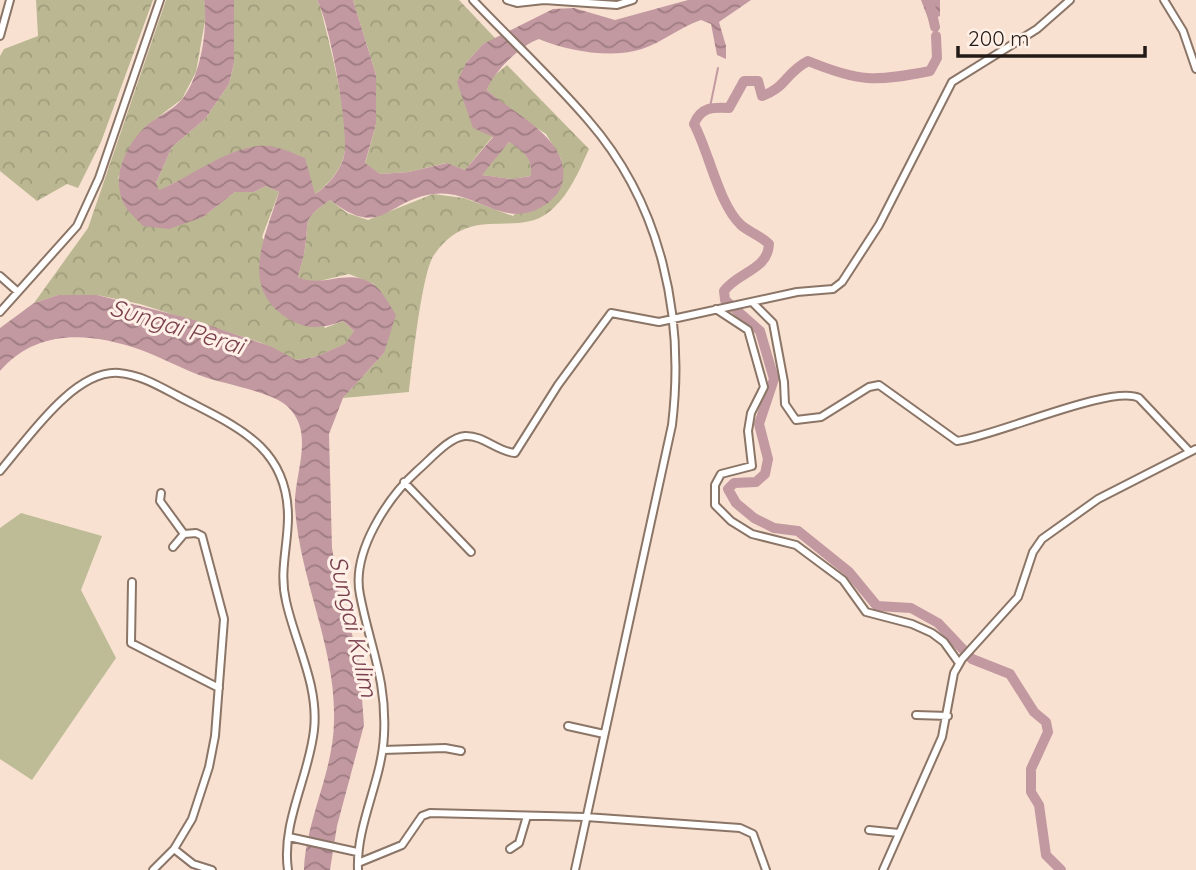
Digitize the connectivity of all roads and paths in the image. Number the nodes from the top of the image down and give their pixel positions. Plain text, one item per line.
1 (10, 0) edge
2 (160, 0) edge
3 (473, 0) edge
4 (508, 0) edge
5 (633, 0) edge
6 (1070, 0) edge
7 (1164, 0) edge
8 (0, 36) edge
9 (1196, 69) edge
10 (0, 276) edge
11 (18, 292) junction
12 (748, 302) junction
13 (719, 308) junction
14 (0, 312) edge
15 (675, 319) junction
16 (1193, 450) edge
17 (0, 471) edge
18 (404, 482) junction
19 (161, 493) dead end
20 (184, 534) junction
21 (173, 547) dead end
22 (471, 552) dead end
23 (132, 582) dead end
24 (960, 661) junction
25 (219, 688) junction
26 (916, 715) dead end
27 (948, 716) junction
28 (568, 726) dead end
29 (604, 734) junction
30 (383, 750) junction
31 (461, 751) dead end
32 (527, 816) junction
33 (586, 817) junction
34 (869, 830) dead end
35 (899, 833) junction
36 (289, 837) junction
37 (174, 849) junction
38 (510, 849) dead end
39 (357, 852) junction
40 (358, 867) edge
41 (153, 870) edge
42 (212, 870) edge
43 (288, 870) edge
44 (575, 870) edge
45 (766, 870) edge
46 (883, 870) edge

1 - 8 street
2 - 11 street
3 - 15 street
4 - 5 street
6 - 12 street
7 - 9 street
10 - 11 street
11 - 14 street
12 - 13 street
12 - 16 street
13 - 15 street
13 - 24 street
15 - 18 street
15 - 29 street
16 - 24 street
17 - 36 street
18 - 22 street
18 - 30 street
19 - 20 street
20 - 21 street
20 - 25 street
23 - 25 street
24 - 27 street
25 - 37 street
26 - 27 street
27 - 35 street
28 - 29 street
29 - 33 street
30 - 31 street
30 - 39 street
32 - 33 street
32 - 38 street
32 - 40 street
33 - 44 street
33 - 45 street
34 - 35 street
35 - 46 street
36 - 39 street
36 - 43 street
37 - 41 street
37 - 42 street
39 - 40 street

